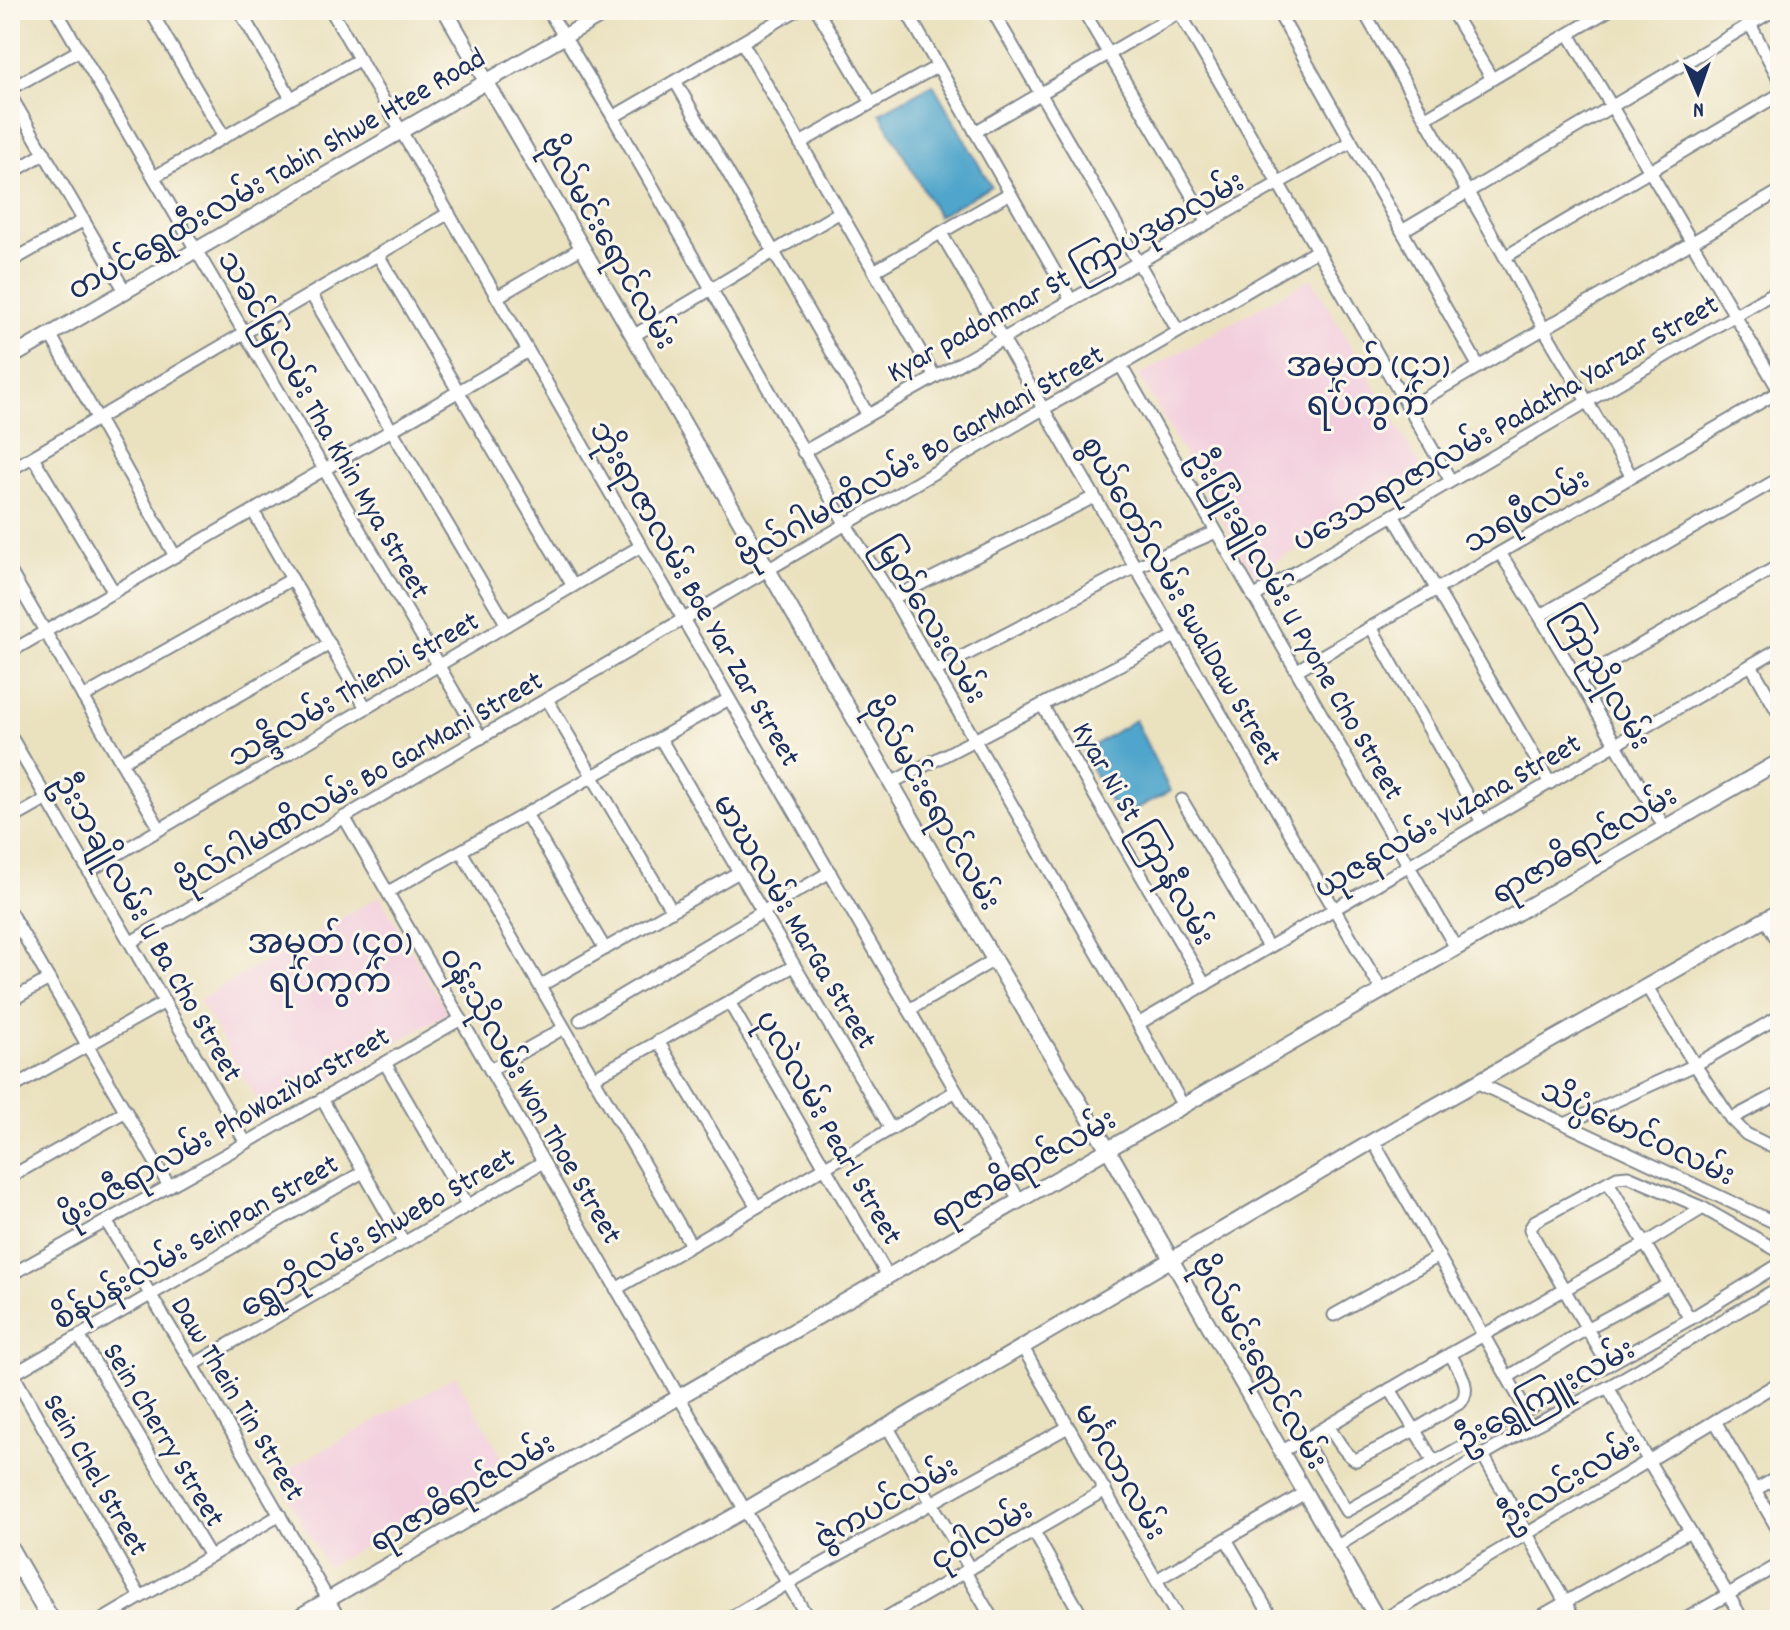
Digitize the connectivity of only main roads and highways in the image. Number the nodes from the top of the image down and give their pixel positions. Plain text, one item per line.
1 (10, 1549) edge
2 (51, 1620) edge

1 - 2 main road

